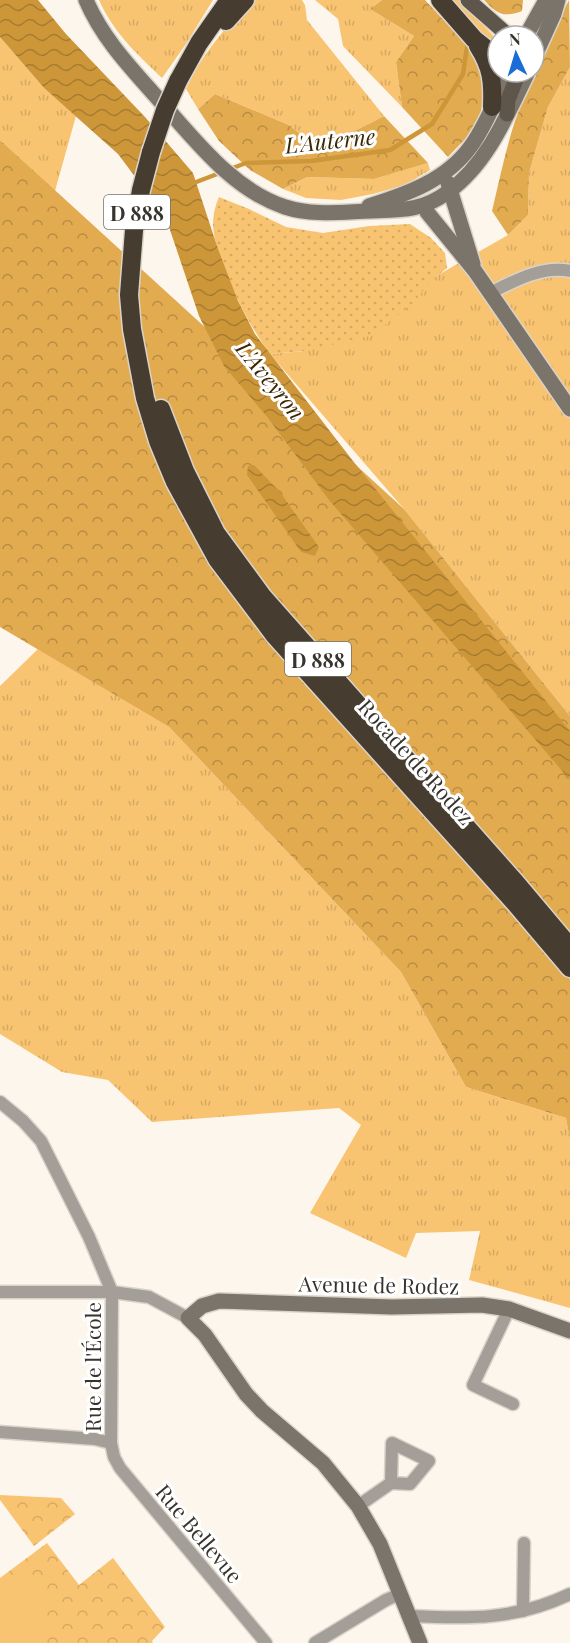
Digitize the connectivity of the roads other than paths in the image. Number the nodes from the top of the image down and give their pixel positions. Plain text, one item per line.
1 (86, 0) edge
2 (229, 0) edge
3 (245, 0) edge
4 (440, 0) edge
5 (468, 0) edge
6 (546, 0) edge
7 (558, 0) edge
8 (495, 24) edge
9 (533, 24) edge
10 (546, 32) edge
11 (474, 39) junction
12 (199, 43) junction
13 (486, 48) edge
14 (506, 84) edge
15 (514, 84) edge
16 (519, 84) edge
17 (500, 111) junction
18 (445, 172) junction
19 (450, 191) junction
20 (426, 206) junction
21 (349, 212) junction
22 (475, 271) junction
23 (570, 271) edge
24 (490, 293) junction
25 (136, 328) junction
26 (570, 409) edge
27 (570, 947) edge
28 (570, 968) edge
29 (0, 1102) edge
30 (112, 1292) junction
31 (0, 1293) edge
32 (509, 1309) junction
33 (188, 1318) junction
34 (570, 1331) edge
35 (513, 1404) dead end
36 (0, 1432) edge
37 (111, 1443) junction
38 (391, 1484) dead end
39 (358, 1506) junction
40 (524, 1543) dead end
41 (400, 1594) junction
42 (570, 1594) edge
43 (523, 1611) junction
44 (411, 1616) junction
45 (267, 1643) edge
46 (315, 1643) edge
47 (420, 1643) edge

1 - 21 street
2 - 12 highway, D 888
3 - 12 highway
4 - 11 highway
5 - 8 main road
6 - 9 street
7 - 10 street
11 - 13 highway
11 - 17 highway
12 - 25 highway, Rocade de Rodez / D 888, bridge
14 - 17 street
15 - 17 main road
16 - 17 street
17 - 18 street
17 - 19 street
18 - 19 street
18 - 20 street
18 - 21 street
19 - 20 street
19 - 22 street
20 - 21 street
20 - 22 street
22 - 24 street
23 - 24 street
24 - 26 street
25 - 27 highway, Rocade de Rodez / D 888
25 - 28 highway, Rocade de Rodez / D 888
29 - 30 street
30 - 31 street
30 - 33 street
30 - 37 street, Rue de l'École
32 - 33 street, Avenue de Rodez
32 - 34 street, Avenue de Rodez
32 - 35 street
33 - 39 street
36 - 37 street
37 - 45 street, Rue Bellevue
38 - 39 street
39 - 41 street
40 - 43 street
41 - 44 street
41 - 46 street
42 - 43 street
43 - 44 street
44 - 47 street

